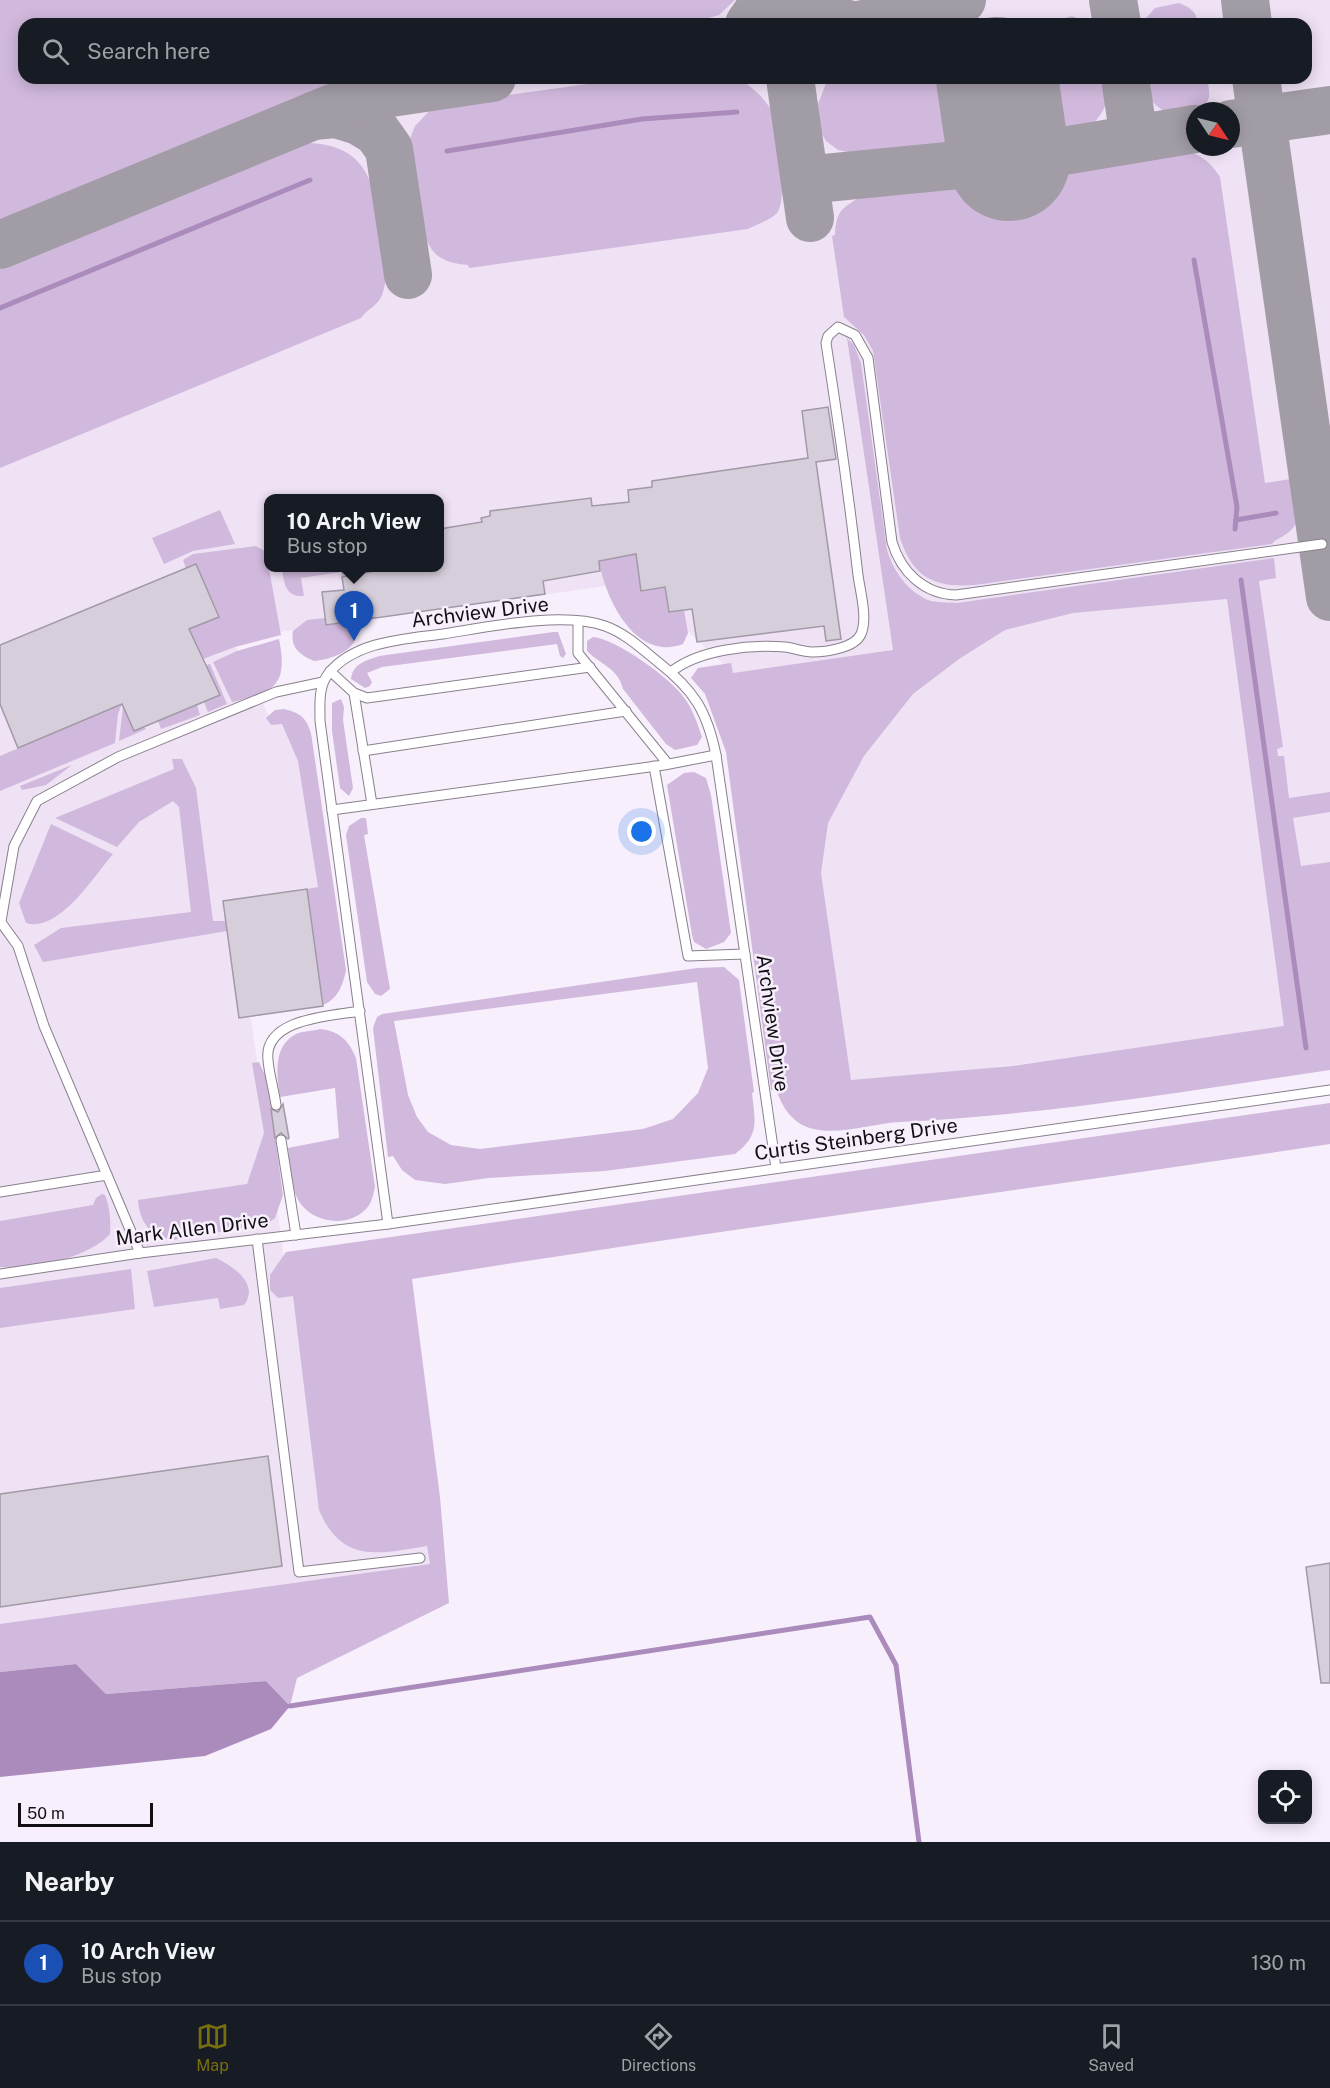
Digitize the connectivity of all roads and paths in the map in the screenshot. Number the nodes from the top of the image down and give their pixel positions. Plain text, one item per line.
1 (1322, 544) dead end
2 (578, 621) junction
3 (590, 667) junction
4 (330, 671) junction
5 (671, 672) junction
6 (323, 682) junction
7 (354, 693) junction
8 (626, 711) junction
9 (363, 751) junction
10 (716, 755) junction
11 (668, 764) junction
12 (654, 766) junction
13 (372, 804) junction
14 (332, 810) junction
15 (0, 921) edge
16 (745, 954) junction
17 (360, 1011) junction
18 (1330, 1090) edge
19 (276, 1105) dead end
20 (281, 1140) dead end
21 (776, 1168) junction
22 (107, 1175) junction
23 (0, 1192) edge
24 (388, 1224) junction
25 (296, 1235) junction
26 (257, 1239) junction
27 (140, 1253) junction
28 (0, 1274) edge
29 (420, 1558) dead end

1 - 5 lane
2 - 3 lane
2 - 4 lane, Archview Drive
2 - 5 lane, Archview Drive
3 - 7 lane
3 - 8 lane
4 - 6 lane, Archview Drive
4 - 7 lane
5 - 10 lane, Archview Drive
6 - 14 lane, Archview Drive
6 - 15 lane
7 - 9 lane
8 - 9 lane
8 - 11 lane
9 - 13 lane
10 - 11 lane
10 - 16 lane, Archview Drive
11 - 12 lane
12 - 13 lane
12 - 16 lane
13 - 14 lane
14 - 17 lane, Archview Drive
15 - 22 lane
16 - 21 lane, Archview Drive
17 - 19 lane
17 - 24 lane, Archview Drive
18 - 21 lane, Curtis Steinberg Drive
20 - 25 lane
21 - 24 lane, Curtis Steinberg Drive
22 - 23 lane
22 - 27 lane
24 - 25 lane, Mark Allen Drive
25 - 26 lane, Mark Allen Drive
26 - 27 lane, Mark Allen Drive
26 - 29 lane
27 - 28 lane, Mark Allen Drive

